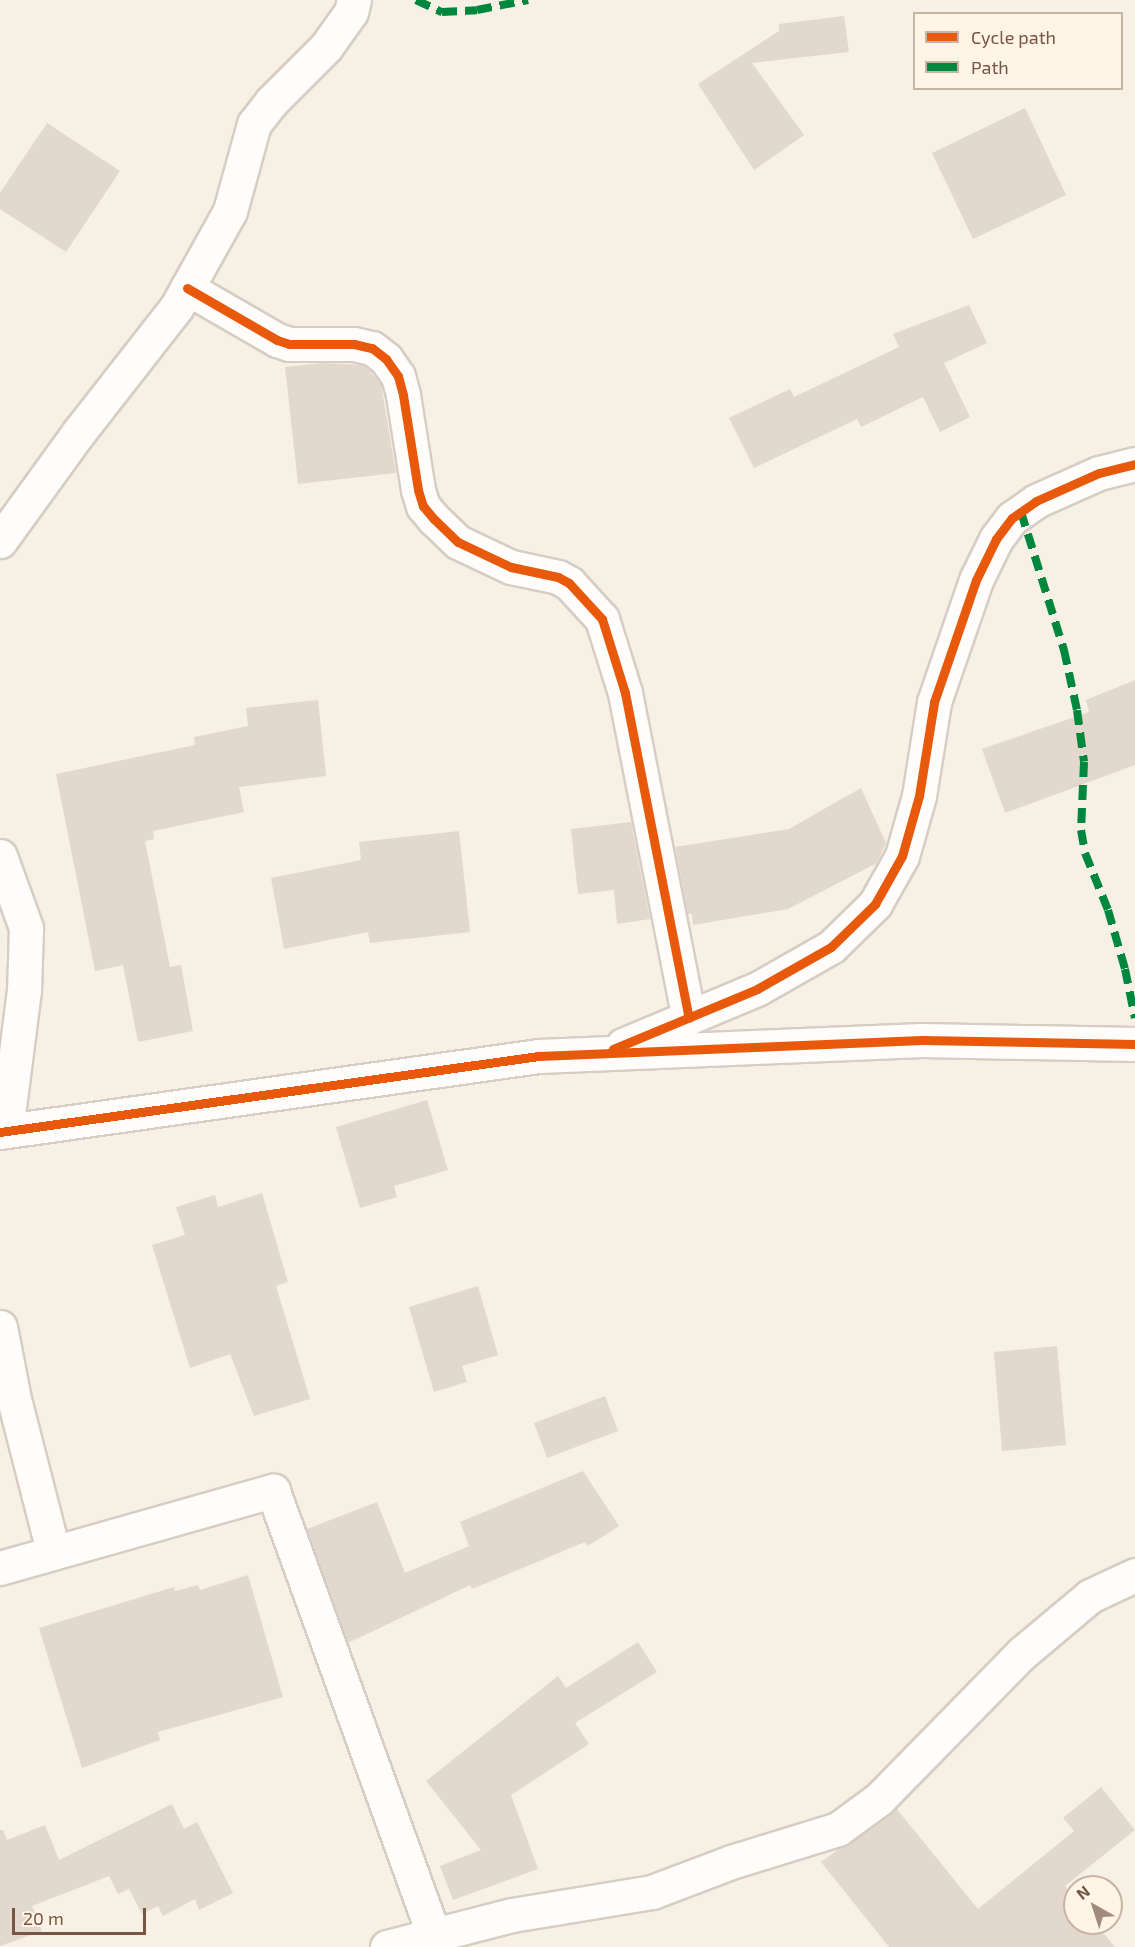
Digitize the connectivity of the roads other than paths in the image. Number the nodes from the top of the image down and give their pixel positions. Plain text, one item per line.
1 (354, 0) edge
2 (187, 288) junction
3 (1135, 464) edge
4 (0, 541) edge
5 (0, 856) edge
6 (689, 1018) junction
7 (1135, 1044) edge
8 (603, 1053) junction
9 (3, 1131) edge
10 (0, 1327) edge
11 (53, 1551) junction
12 (0, 1568) edge
13 (1135, 1575) edge
14 (435, 1940) edge
15 (387, 1947) edge

1 - 2 street
2 - 4 street
2 - 6 street
3 - 6 street
5 - 9 street
6 - 8 street
7 - 8 street
8 - 9 street
10 - 11 street
11 - 12 street
11 - 14 street
13 - 14 street
14 - 15 street

